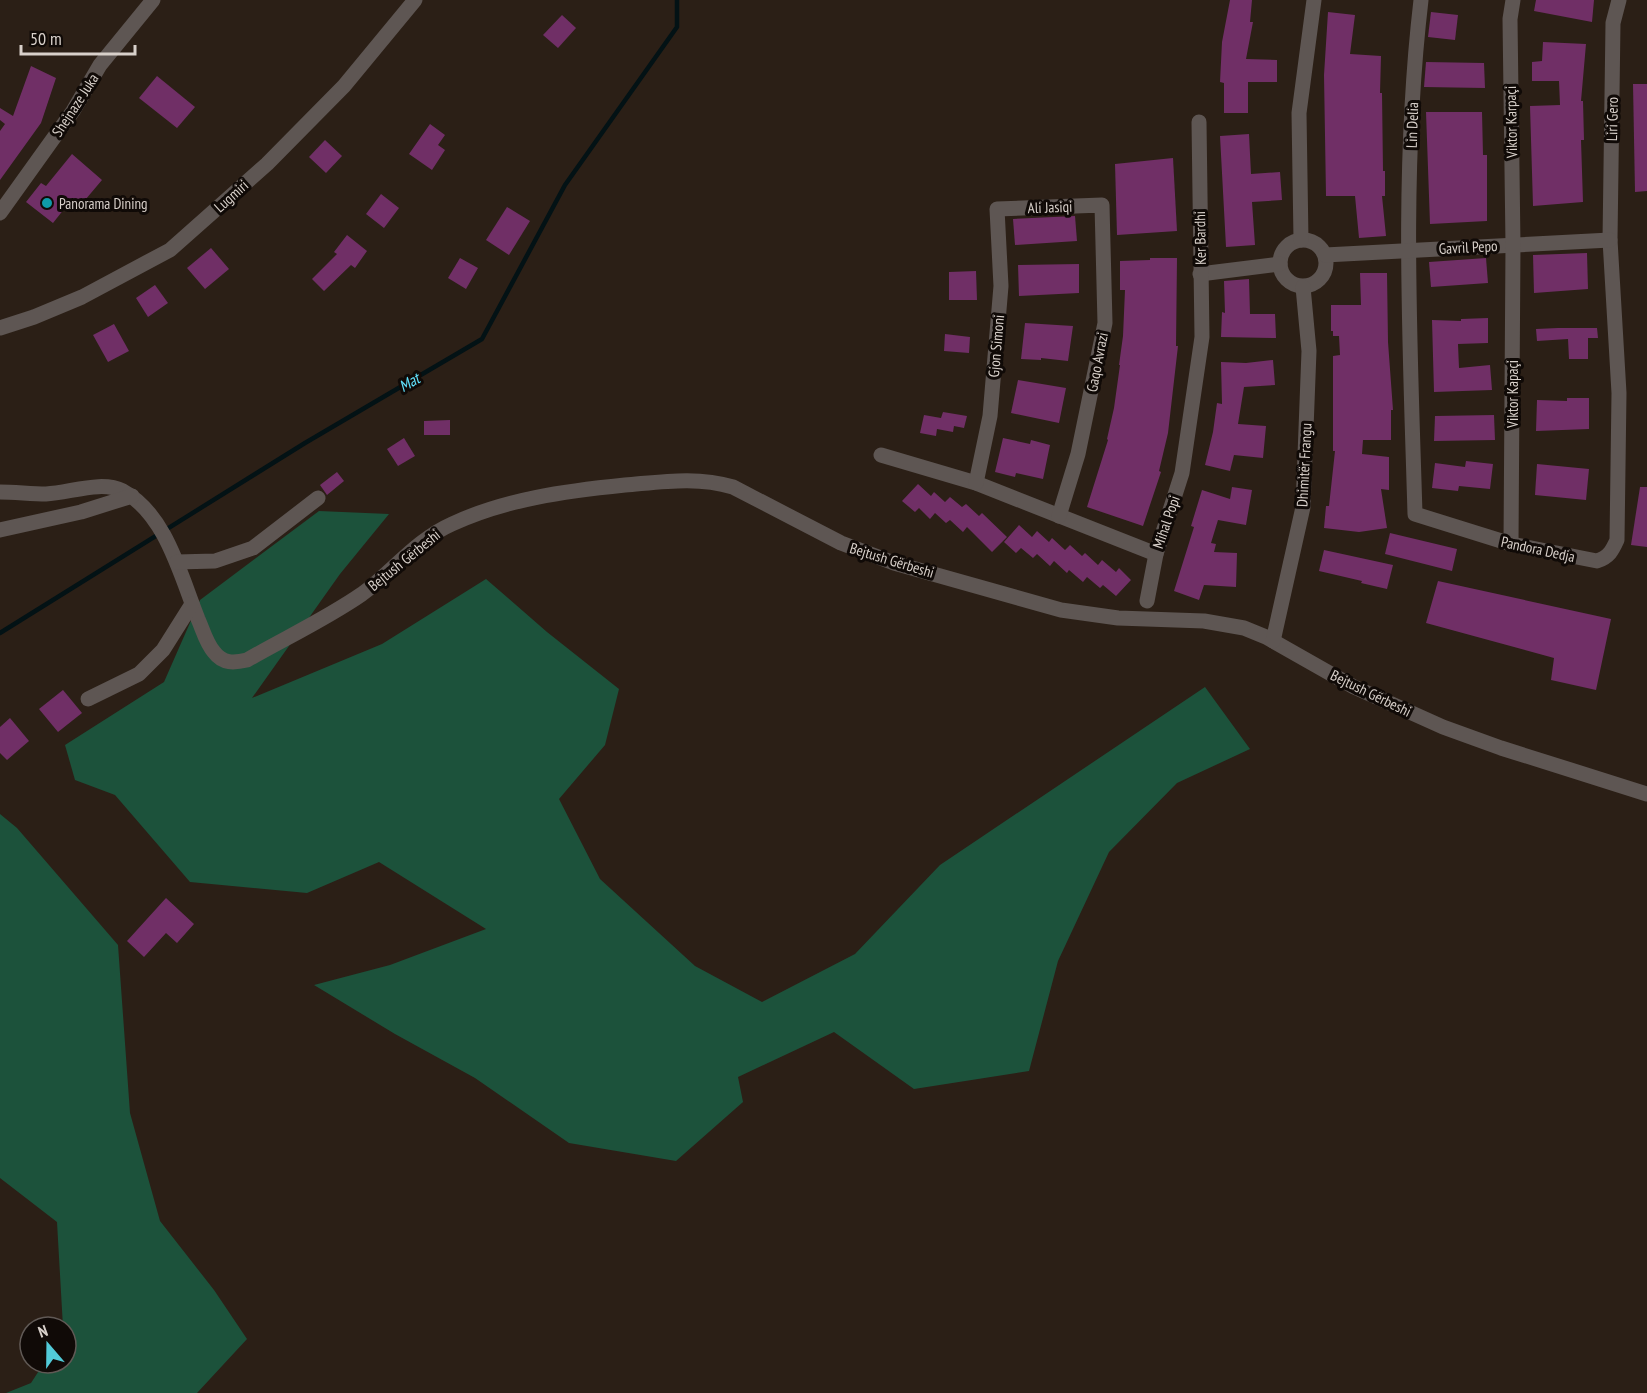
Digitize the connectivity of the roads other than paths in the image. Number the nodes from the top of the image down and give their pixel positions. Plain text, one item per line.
1 (153, 0) edge
2 (415, 0) edge
3 (1314, 0) edge
4 (1421, 0) edge
5 (1513, 0) edge
6 (1619, 0) edge
7 (1199, 122) dead end
8 (1102, 205) joint
9 (997, 208) joint
10 (0, 213) edge
11 (1301, 240) junction
12 (1610, 240) junction
13 (1513, 245) junction
14 (1408, 250) junction
15 (1325, 255) junction
16 (1280, 264) junction
17 (1200, 274) junction
18 (1303, 287) junction
19 (0, 328) edge
20 (881, 455) dead end
21 (975, 483) junction
22 (0, 492) edge
23 (132, 496) junction
24 (318, 498) dead end
25 (1059, 516) junction
26 (0, 530) edge
27 (1511, 544) junction
28 (1156, 554) junction
29 (177, 562) junction
30 (1147, 601) dead end
31 (192, 604) junction
32 (1272, 641) junction
33 (88, 699) dead end
34 (1647, 794) edge

1 - 10 street, Shejnaze Juka
2 - 19 street, Lugmiri
3 - 11 street
4 - 14 street, Lin Delia
5 - 13 street, Viktor Karpaçi
6 - 12 street, Liri Gero
7 - 17 street, Ker Bardhi
8 - 9 street, Ali Jasiqi
8 - 25 street, Gaqo Avrazi
9 - 21 street, Gjon Simoni
11 - 15 street
11 - 16 street
12 - 13 street, Gavril Pepo
12 - 27 street, Pandora Dedja
13 - 14 street, Gavril Pepo
13 - 27 street, Viktor Kapaçi
14 - 15 street, Gavril Pepo
14 - 27 street, Pandora Dedja
15 - 18 street
16 - 17 street, Ker Bardhi
16 - 18 street
17 - 28 street, Mihal Popi
18 - 32 street, Dhimitër Frangu
20 - 21 street, Mihal Popi
21 - 25 street, Mihal Popi
22 - 23 street, Bejtush Gërbeshi
23 - 26 street
23 - 29 street, Bejtush Gërbeshi
24 - 29 street
25 - 28 street, Mihal Popi
28 - 30 street
29 - 31 street, Bejtush Gërbeshi
31 - 32 street, Bejtush Gërbeshi
31 - 33 street
32 - 34 street, Bejtush Gërbeshi

